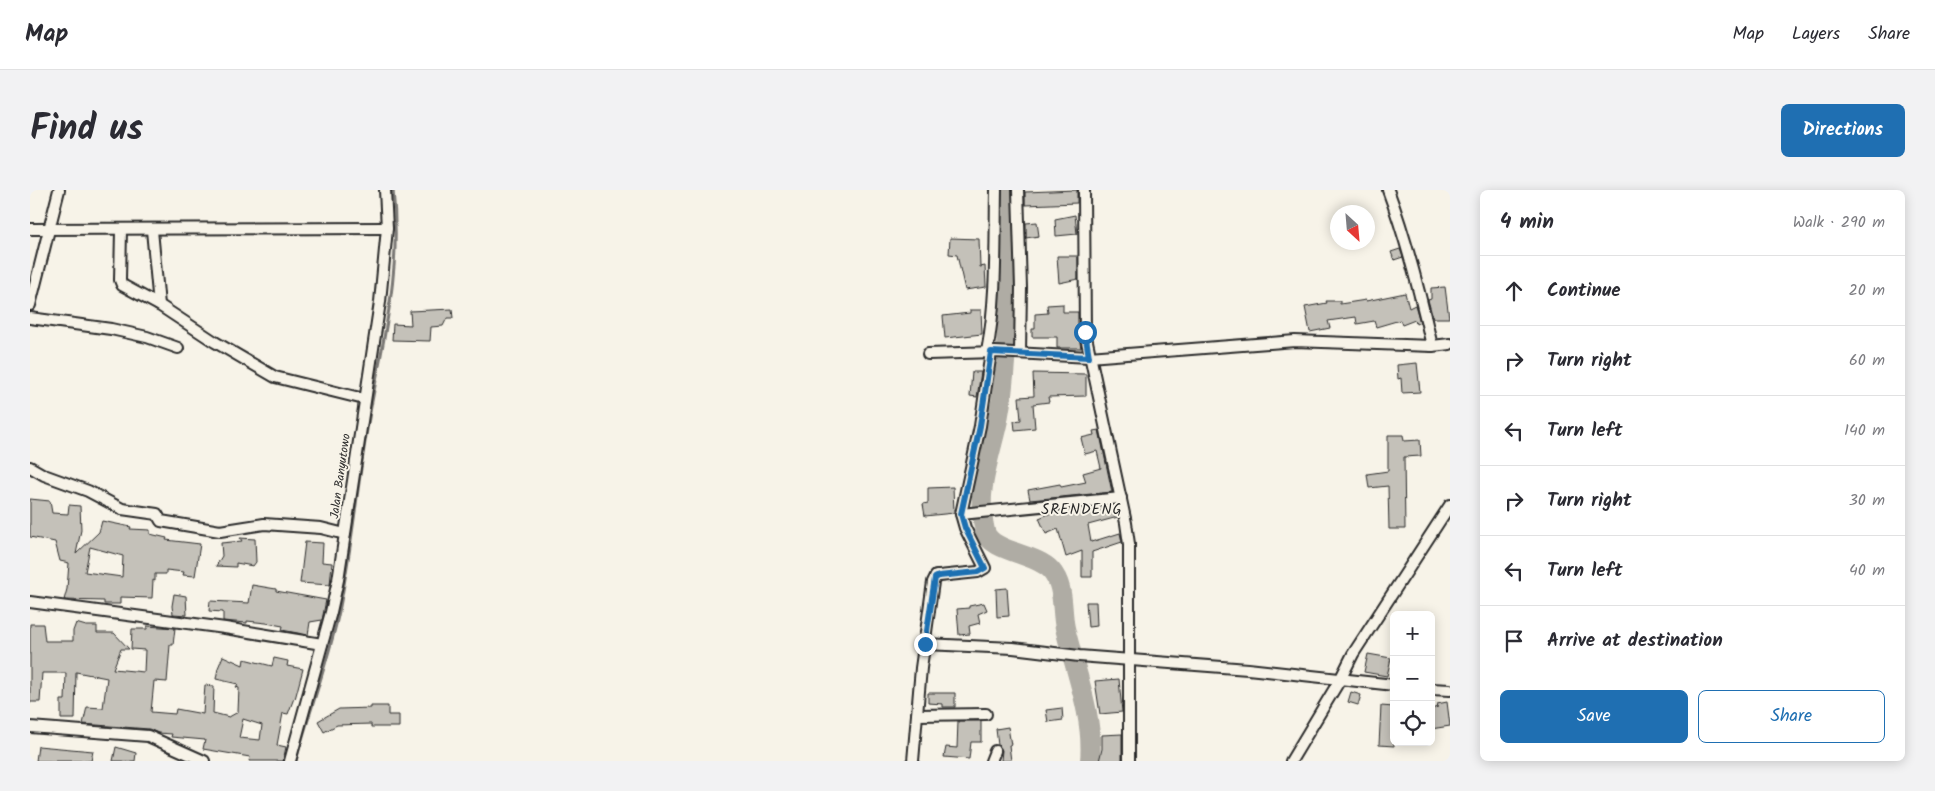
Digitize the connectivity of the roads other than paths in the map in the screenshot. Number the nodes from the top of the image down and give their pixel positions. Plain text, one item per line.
1 (59, 190) edge
2 (385, 190) edge
3 (996, 190) edge
4 (1018, 190) edge
5 (1084, 190) edge
6 (1388, 190) edge
7 (387, 228) junction
8 (30, 229) edge
9 (46, 229) junction
10 (121, 230) junction
11 (152, 230) junction
12 (30, 305) edge
13 (159, 305) junction
14 (30, 318) edge
15 (1450, 344) edge
16 (1432, 346) junction
17 (178, 348) dead end
18 (991, 352) junction
19 (928, 354) dead end
20 (1016, 354) junction
21 (1089, 357) junction
22 (364, 399) junction
23 (30, 466) edge
24 (1121, 498) junction
25 (1450, 505) edge
26 (965, 513) junction
27 (345, 534) junction
28 (30, 602) edge
29 (322, 644) junction
30 (925, 644) junction
31 (1129, 659) junction
32 (1341, 678) junction
33 (1390, 684) edge
34 (1435, 689) edge
35 (1450, 690) edge
36 (986, 714) dead end
37 (917, 715) junction
38 (30, 727) edge
39 (995, 751) dead end
40 (204, 761) edge
41 (290, 761) edge
42 (913, 761) edge
43 (991, 761) edge
44 (1129, 761) edge
45 (1291, 761) edge

1 - 9 street
2 - 7 street, Jalan Banyutowo
3 - 18 street
4 - 20 street
5 - 21 street
6 - 16 street
7 - 11 street
7 - 22 street, Jalan Banyutowo
8 - 9 street
9 - 10 street
9 - 12 street
10 - 11 street
10 - 13 street
11 - 13 street
13 - 22 street
14 - 17 street
15 - 16 street
16 - 21 street
18 - 19 street
18 - 20 street
18 - 26 street
20 - 21 street
21 - 24 street
22 - 27 street, Jalan Banyutowo
23 - 27 street
24 - 26 street
24 - 31 street
25 - 32 street
26 - 30 street
27 - 29 street, Jalan Banyutowo
28 - 29 street
29 - 41 street, Jalan Banyutowo
30 - 31 street
30 - 37 street
31 - 32 street
31 - 44 street
32 - 33 street
32 - 45 street
34 - 35 street
36 - 37 street
37 - 42 street
38 - 40 street
39 - 43 street

